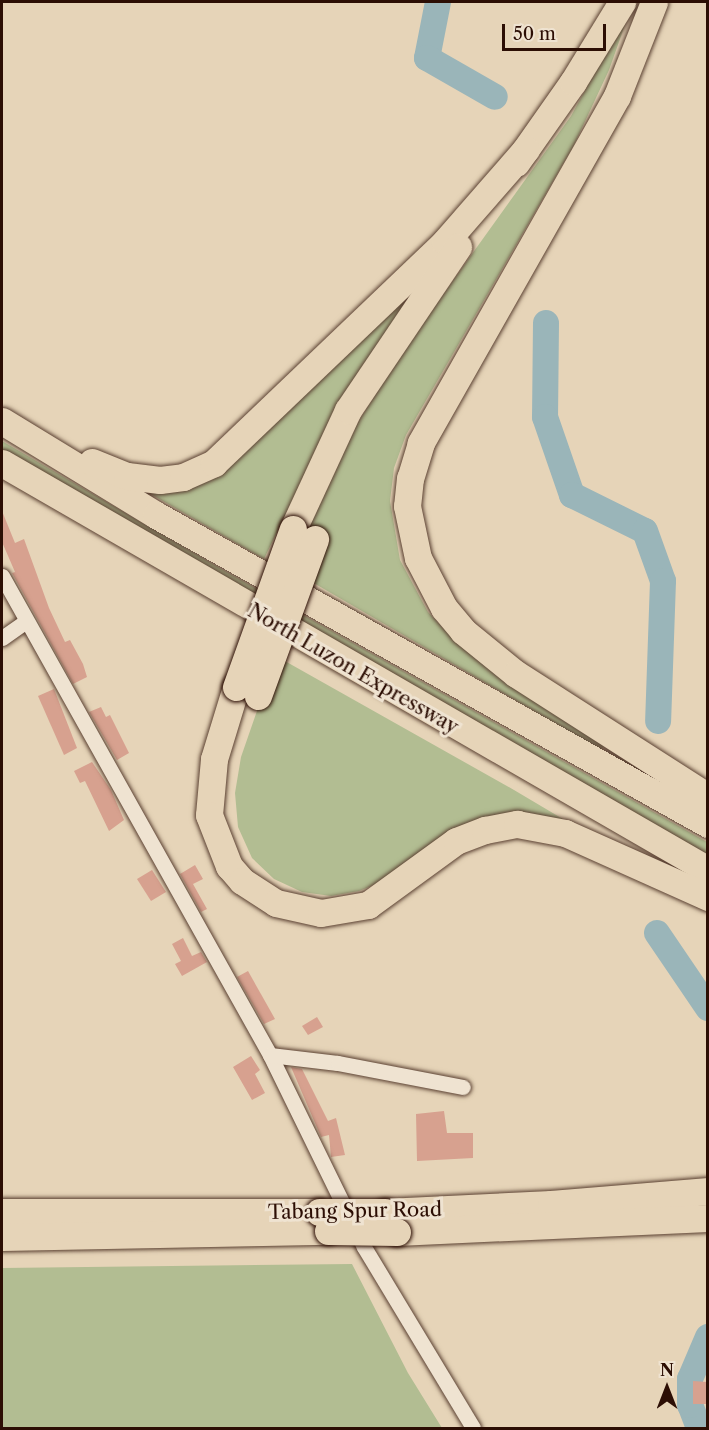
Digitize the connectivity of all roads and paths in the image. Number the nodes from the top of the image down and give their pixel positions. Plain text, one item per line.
1 (622, 2) edge
2 (654, 2) edge
3 (526, 149) junction
4 (2, 417) edge
5 (2, 421) edge
6 (2, 463) edge
7 (2, 576) edge
8 (25, 622) junction
9 (2, 638) edge
10 (708, 797) edge
11 (708, 824) edge
12 (708, 870) edge
13 (708, 897) edge
14 (270, 1055) junction
15 (463, 1087) dead end
16 (708, 1191) edge
17 (2, 1212) edge
18 (708, 1218) edge
19 (323, 1222) junction
20 (391, 1222) junction
21 (2, 1237) edge
22 (472, 1428) edge

1 - 3 highway
2 - 10 highway
3 - 4 highway
3 - 13 highway, bridge
5 - 11 highway, North Luzon Expressway
6 - 12 highway, North Luzon Expressway
7 - 8 street
8 - 9 street
8 - 14 street
14 - 15 street
14 - 22 street
16 - 20 highway, Tabang Spur Road
17 - 19 highway, Tabang Spur Road
18 - 20 highway, Tabang Spur Road
19 - 20 highway, Tabang Spur Road, bridge
19 - 21 highway, Tabang Spur Road

